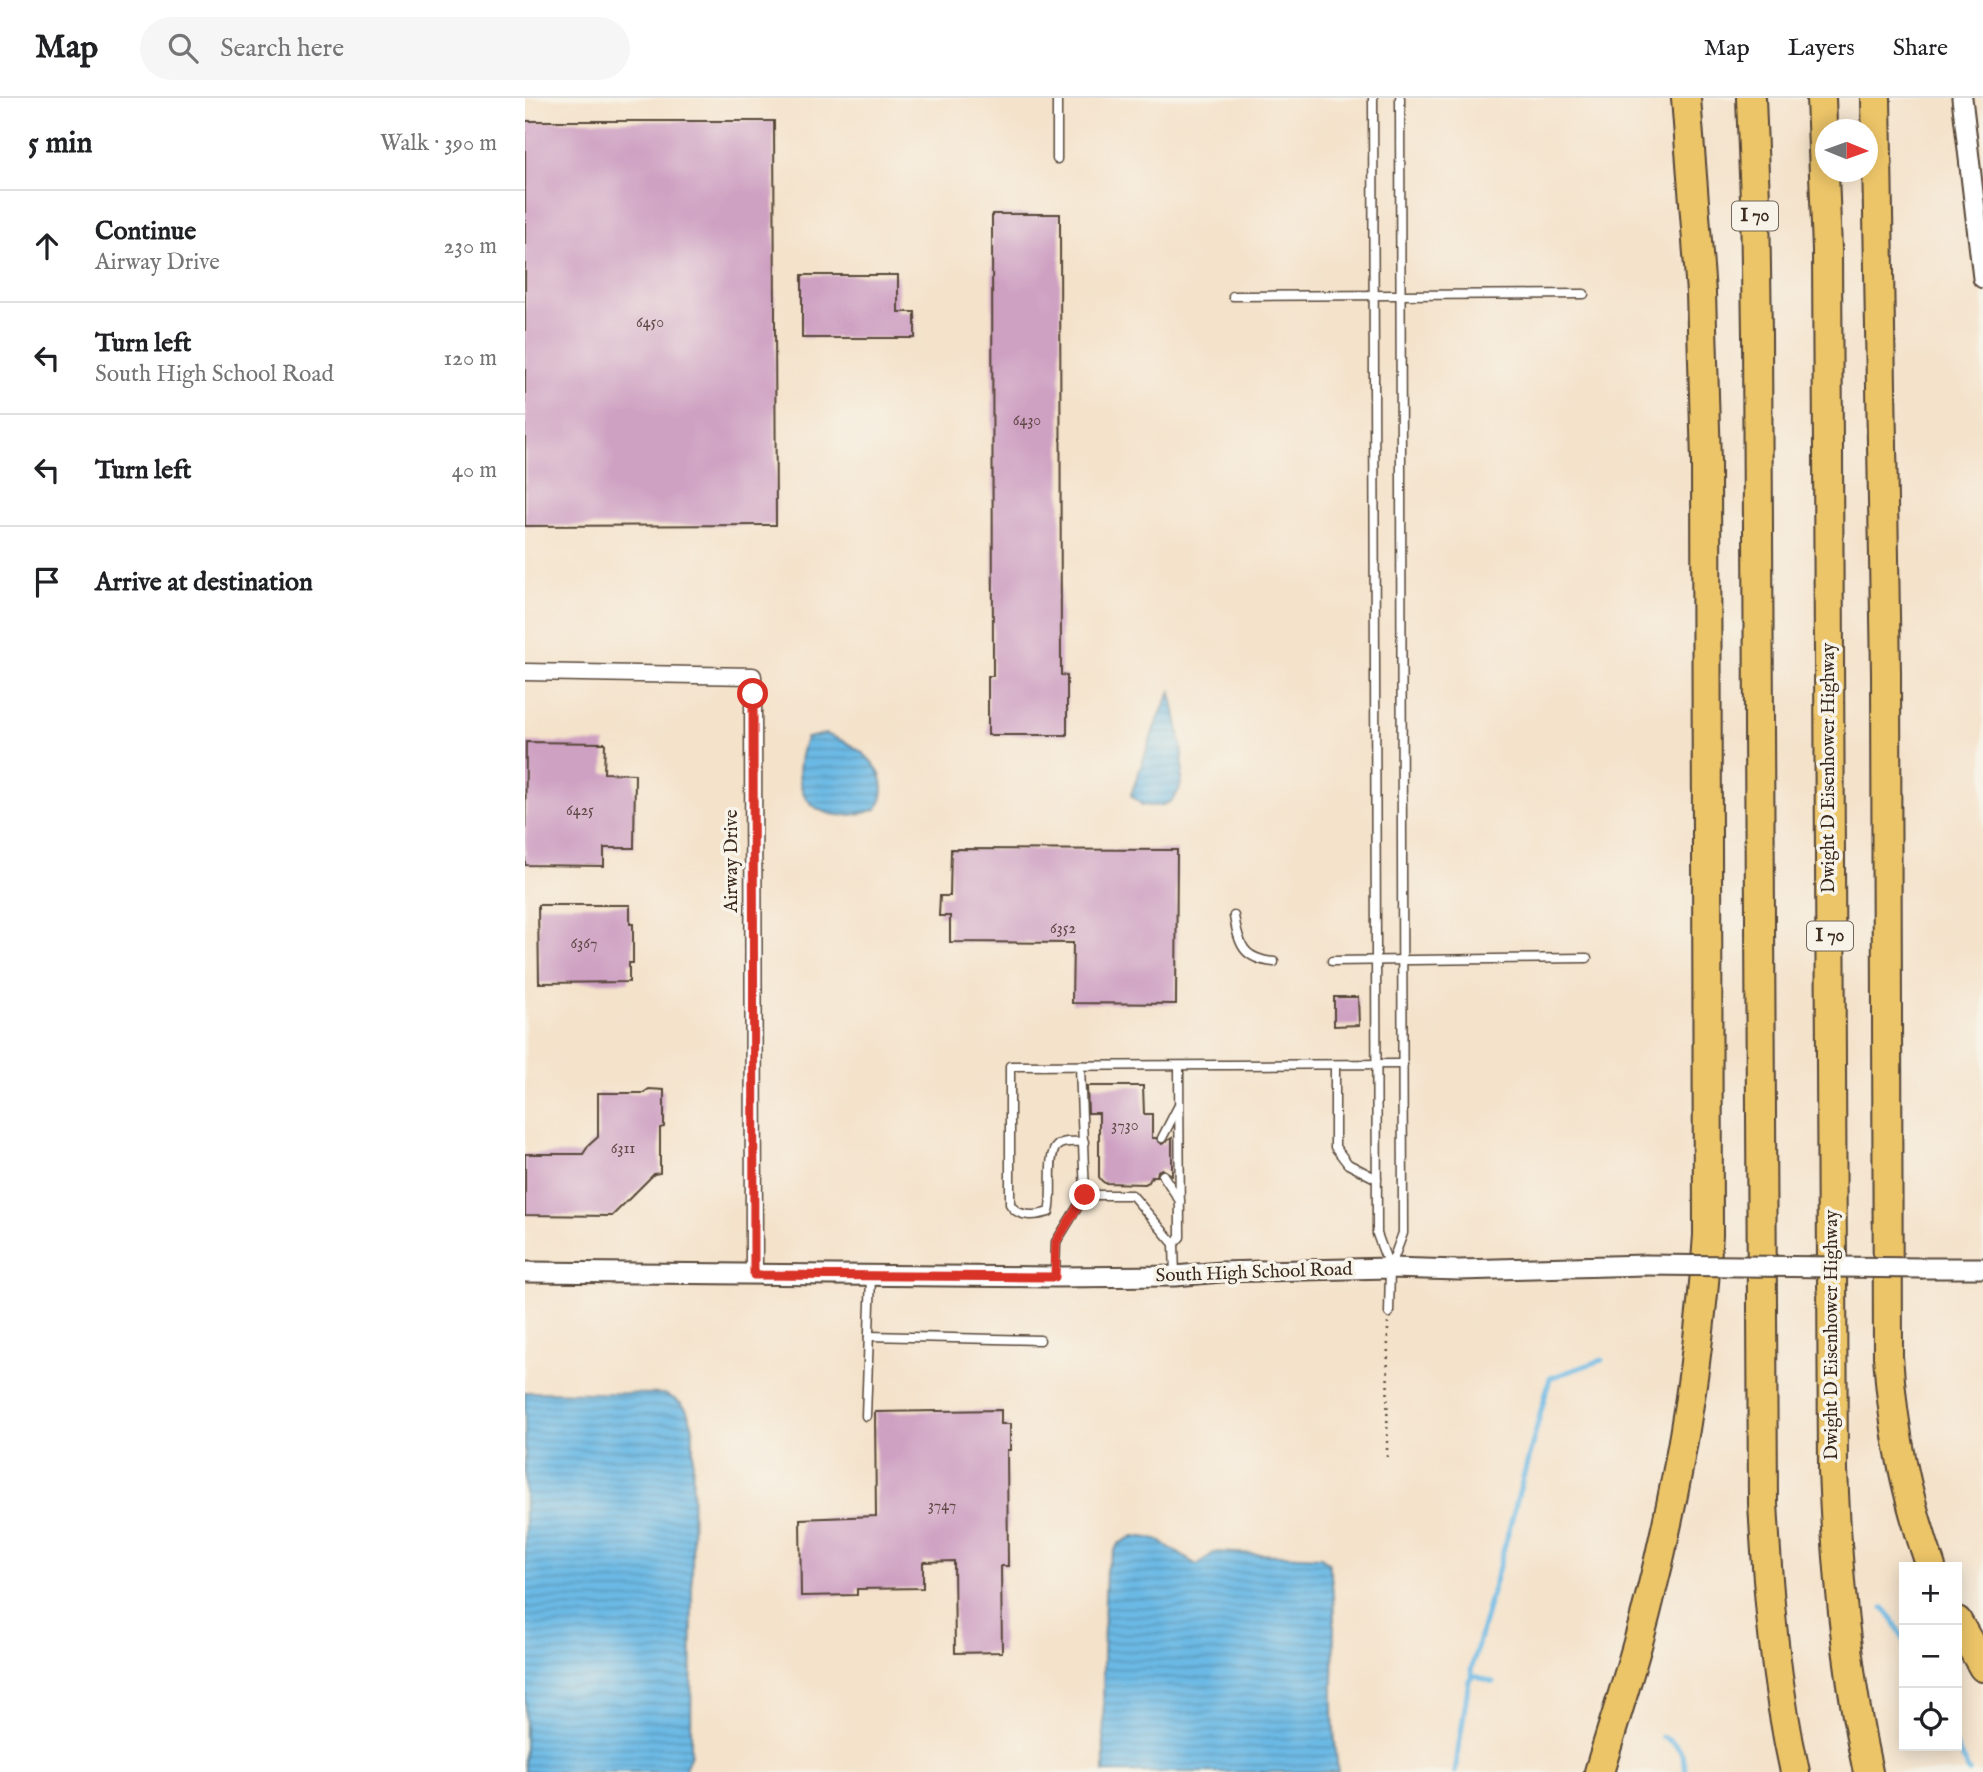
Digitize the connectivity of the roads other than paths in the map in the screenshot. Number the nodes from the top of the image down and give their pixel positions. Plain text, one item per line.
1 (1057, 98) edge
2 (1373, 98) edge
3 (1400, 98) edge
4 (1686, 98) edge
5 (1751, 98) edge
6 (1821, 98) edge
7 (1876, 98) edge
8 (1962, 98) edge
9 (1057, 159) dead end
10 (1983, 278) edge
11 (1374, 294) junction
12 (1401, 294) junction
13 (1584, 294) dead end
14 (1233, 296) dead end
15 (525, 672) edge
16 (1234, 916) dead end
17 (1587, 958) dead end
18 (1402, 960) junction
19 (1332, 961) dead end
20 (1376, 961) junction
21 (1274, 962) dead end
22 (1376, 1064) junction
23 (1403, 1064) junction
24 (1335, 1065) junction
25 (1080, 1066) junction
26 (1178, 1066) junction
27 (1179, 1105) junction
28 (1162, 1138) dead end
29 (1084, 1142) junction
30 (1163, 1175) dead end
31 (1377, 1179) junction
32 (1085, 1195) junction
33 (1179, 1201) junction
34 (1174, 1244) junction
35 (1390, 1268) junction
36 (1983, 1268) edge
37 (525, 1272) edge
38 (754, 1275) junction
39 (871, 1276) junction
40 (1175, 1276) junction
41 (1055, 1277) junction
42 (1389, 1313) road end
43 (869, 1336) junction
44 (1041, 1340) dead end
45 (866, 1416) dead end
46 (1678, 1469) junction
47 (1929, 1562) edge
48 (1959, 1625) edge
49 (1983, 1667) edge
50 (1581, 1772) edge
51 (1599, 1772) edge
52 (1795, 1772) edge
53 (1868, 1772) edge

1 - 9 lane
2 - 11 lane
3 - 12 lane
4 - 46 highway
5 - 52 highway, I 70
6 - 53 highway, Dwight D Eisenhower Highway / I 70
7 - 47 highway
8 - 10 street
11 - 12 lane
11 - 14 lane
11 - 20 lane
12 - 13 lane
12 - 18 lane
15 - 38 street, Airway Drive
16 - 21 lane
17 - 18 lane
18 - 20 lane
18 - 23 lane
19 - 20 lane
20 - 22 lane
22 - 23 lane
22 - 24 lane
22 - 31 lane
23 - 35 lane
24 - 26 lane
24 - 31 lane
25 - 26 lane
25 - 29 lane
25 - 29 lane
26 - 27 lane
27 - 28 lane
27 - 33 lane
29 - 32 lane
30 - 33 lane
31 - 35 lane
32 - 34 lane
32 - 41 lane
33 - 34 lane
34 - 40 lane
35 - 36 street, South High School Road, bridge
35 - 40 street, South High School Road
35 - 42 lane
37 - 38 street, South High School Road
38 - 39 street, South High School Road
39 - 41 street, South High School Road
39 - 43 lane
40 - 41 street, South High School Road
43 - 44 lane
43 - 45 lane
46 - 50 highway
46 - 51 highway
48 - 49 highway

